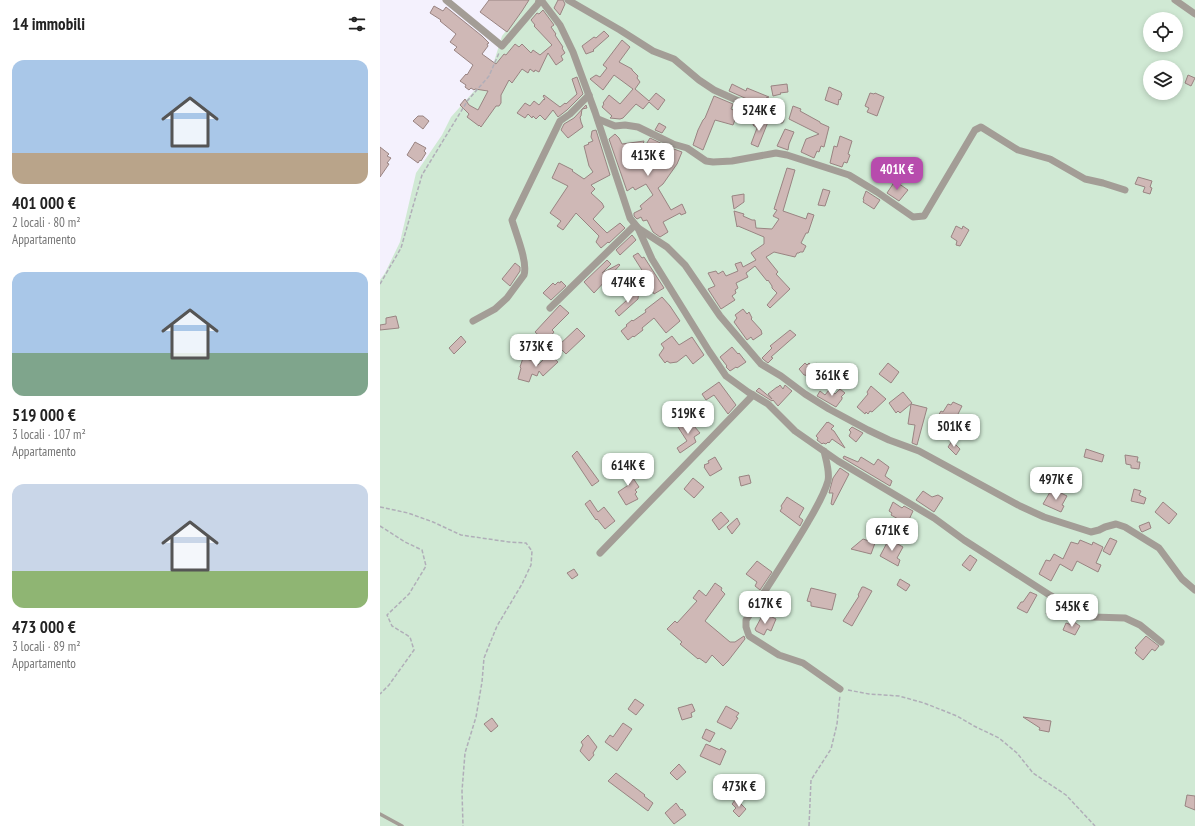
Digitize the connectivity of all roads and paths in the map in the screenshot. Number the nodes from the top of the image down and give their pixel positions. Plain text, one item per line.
1 (446, 0) edge
2 (540, 0) edge
3 (568, 0) edge
4 (1175, 0) edge
5 (1195, 14) edge
6 (502, 46) junction
7 (589, 95) junction
8 (598, 119) junction
9 (781, 120) dead end
10 (1125, 190) dead end
11 (636, 226) junction
12 (380, 284) edge
13 (550, 308) dead end
14 (473, 321) dead end
15 (753, 395) junction
16 (824, 451) junction
17 (380, 507) edge
18 (380, 526) edge
19 (600, 553) dead end
20 (1195, 590) edge
21 (1161, 642) dead end
22 (840, 689) junction
23 (380, 694) edge
24 (380, 814) edge
25 (402, 826) edge
26 (463, 826) edge
27 (809, 826) edge
28 (1095, 826) edge

1 - 6 street
2 - 6 street
2 - 7 street
3 - 9 street
4 - 5 street
6 - 12 path
7 - 8 street
7 - 14 street
8 - 10 street
8 - 11 street
11 - 13 street
11 - 15 street
11 - 20 street
15 - 16 street
15 - 19 street
16 - 21 street
16 - 22 street
17 - 26 path
18 - 23 path
22 - 27 path
22 - 28 path
24 - 25 lane

